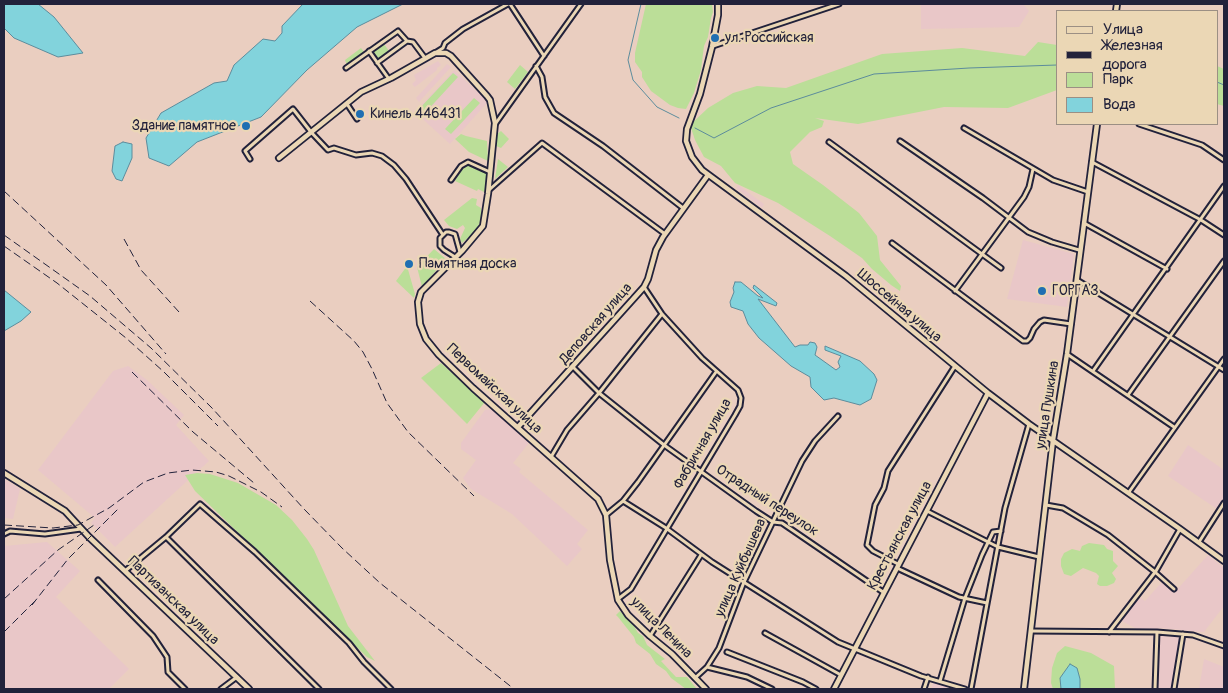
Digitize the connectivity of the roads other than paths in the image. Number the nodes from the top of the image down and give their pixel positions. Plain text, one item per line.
1 (509, 4) edge
2 (581, 4) edge
3 (718, 4) edge
4 (839, 4) edge
5 (407, 41) junction
6 (712, 47) junction
7 (369, 51) junction
8 (435, 53) junction
9 (544, 56) junction
10 (425, 58) junction
11 (377, 63) junction
12 (536, 66) junction
13 (346, 68) dead end
14 (389, 79) junction
15 (347, 104) junction
16 (357, 119) dead end
17 (495, 123) junction
18 (1097, 125) edge
19 (1142, 125) edge
20 (964, 128) dead end
21 (311, 132) junction
22 (900, 141) dead end
23 (829, 142) dead end
24 (279, 158) dead end
25 (250, 159) dead end
26 (1224, 160) edge
27 (1092, 162) junction
28 (1033, 169) junction
29 (491, 172) junction
30 (708, 175) junction
31 (451, 180) dead end
32 (1224, 186) edge
33 (489, 190) junction
34 (1088, 192) junction
35 (683, 208) junction
36 (1010, 218) junction
37 (1201, 220) junction
38 (1084, 223) junction
39 (665, 234) junction
40 (443, 235) junction
41 (1224, 235) edge
42 (892, 243) dead end
43 (1079, 250) junction
44 (460, 252) junction
45 (983, 254) junction
46 (455, 257) junction
47 (1224, 262) edge
48 (1001, 268) dead end
49 (1167, 269) junction
50 (1076, 280) junction
51 (644, 287) junction
52 (955, 291) junction
53 (662, 314) junction
54 (1134, 315) junction
55 (1070, 324) junction
56 (1170, 337) junction
57 (1067, 354) junction
58 (1224, 358) edge
59 (955, 366) junction
60 (573, 367) junction
61 (1218, 367) junction
62 (1224, 370) edge
63 (1093, 371) junction
64 (716, 372) junction
65 (599, 393) junction
66 (988, 393) junction
67 (1128, 395) junction
68 (838, 416) dead end
69 (1029, 424) junction
70 (518, 427) junction
71 (1174, 427) junction
72 (1053, 440) junction
73 (664, 444) junction
74 (551, 457) junction
75 (701, 471) junction
76 (4, 472) edge
77 (1128, 492) junction
78 (623, 501) junction
79 (1224, 503) edge
80 (1046, 505) junction
81 (926, 511) junction
82 (606, 515) junction
83 (773, 522) junction
84 (666, 528) junction
85 (82, 529) junction
86 (1180, 529) junction
87 (1001, 531) junction
88 (4, 534) edge
89 (166, 538) junction
90 (989, 542) junction
91 (1199, 542) junction
92 (998, 547) junction
93 (701, 554) junction
94 (1040, 557) junction
95 (1224, 561) edge
96 (898, 566) junction
97 (125, 571) junction
98 (1156, 572) junction
99 (98, 580) dead end
100 (744, 582) junction
101 (1174, 589) dead end
102 (883, 592) junction
103 (965, 598) junction
104 (618, 600) junction
105 (987, 603) junction
106 (1031, 631) junction
107 (1109, 632) junction
108 (1157, 632) junction
109 (765, 633) dead end
110 (1183, 634) junction
111 (650, 636) junction
112 (1224, 646) edge
113 (854, 650) junction
114 (727, 652) dead end
115 (707, 667) junction
116 (841, 675) junction
117 (237, 677) junction
118 (695, 678) junction
119 (928, 678) junction
120 (940, 681) junction
121 (185, 689) edge
122 (222, 689) edge
123 (249, 689) edge
124 (319, 689) edge
125 (391, 689) edge
126 (706, 689) edge
127 (772, 689) edge
128 (816, 689) edge
129 (834, 689) edge
130 (924, 689) edge
131 (965, 689) edge
132 (971, 689) edge
133 (1024, 689) edge
134 (1155, 689) edge
135 (1174, 689) edge

1 - 8 street
1 - 9 street
2 - 9 street
3 - 6 street, Шоссейная улица
4 - 6 street
5 - 7 street
5 - 10 street
5 - 11 street
6 - 30 street, Шоссейная улица
7 - 11 street
7 - 13 street
8 - 10 street
8 - 17 street, Первомайская улица
9 - 12 street
10 - 14 street
11 - 14 street
12 - 17 street
12 - 35 street
14 - 15 street
15 - 16 street
15 - 21 street
17 - 29 street, Первомайская улица
18 - 27 street, улица Пушкина
19 - 26 street
20 - 28 street
21 - 24 street
21 - 25 street
21 - 40 street
22 - 36 street
23 - 45 street
27 - 34 street, улица Пушкина
27 - 37 street
28 - 34 street
28 - 36 street
29 - 31 street
29 - 33 street, Первомайская улица
30 - 35 street, Деповская улица
30 - 59 street, Шоссейная улица
32 - 37 street
33 - 39 street
33 - 44 street, Первомайская улица
34 - 38 street, улица Пушкина
35 - 39 street, Деповская улица
36 - 43 street
36 - 45 street
37 - 41 street
37 - 49 street
38 - 43 street, улица Пушкина
38 - 49 street
39 - 51 street, Деповская улица
40 - 44 street
40 - 46 street
42 - 52 street
43 - 50 street, улица Пушкина
44 - 46 street, Первомайская улица
45 - 48 street
45 - 52 street
46 - 70 street, Первомайская улица
47 - 56 street
49 - 54 street
50 - 54 street
50 - 55 street, улица Пушкина
51 - 53 street, Фабричная улица
51 - 60 street, Деповская улица
52 - 55 street
53 - 64 street, Фабричная улица
53 - 65 street
54 - 56 street
54 - 63 street
55 - 57 street, улица Пушкина
56 - 61 street
56 - 67 street
57 - 63 street
57 - 72 street, улица Пушкина
58 - 61 street
59 - 66 street, Шоссейная улица
59 - 96 street
60 - 65 street, Отрадный переулок
60 - 70 street, Деповская улица
61 - 62 street
61 - 71 street
63 - 67 street
64 - 73 street
64 - 75 street, Фабричная улица
65 - 73 street, Отрадный переулок
65 - 74 street
66 - 69 street, Шоссейная улица
66 - 81 street, Крестьянская улица
67 - 71 street
68 - 83 street, улица Куйбышева
69 - 72 street, Шоссейная улица
69 - 87 street
70 - 74 street, Первомайская улица
71 - 77 street
72 - 77 street, Шоссейная улица
72 - 80 street, улица Пушкина
73 - 75 street, Отрадный переулок
73 - 78 street
74 - 82 street, Первомайская улица
75 - 83 street, Отрадный переулок
75 - 84 street, Фабричная улица
76 - 85 street, Партизанская улица
77 - 86 street, Шоссейная улица
78 - 82 street
78 - 84 street
79 - 91 street
80 - 94 street, улица Пушкина
80 - 98 street
81 - 90 street
81 - 96 street, Крестьянская улица
82 - 104 street, улица Ленина
83 - 100 street, улица Куйбышева
83 - 102 street, Отрадный переулок
84 - 93 street
84 - 104 street, Фабричная улица
85 - 88 street
85 - 97 street, Партизанская улица
86 - 91 street, Шоссейная улица
86 - 98 street
87 - 90 street
87 - 92 street
89 - 97 street
89 - 124 street
89 - 125 street
90 - 92 street
90 - 103 street
91 - 95 street, Шоссейная улица
92 - 94 street
92 - 105 street
93 - 100 street
93 - 111 street
94 - 106 street, улица Пушкина
96 - 102 street, Крестьянская улица
96 - 103 street
97 - 117 street, Партизанская улица
98 - 101 street
98 - 107 street
99 - 121 street
100 - 113 street
100 - 115 street, улица Куйбышева
102 - 113 street, Крестьянская улица
103 - 105 street
103 - 120 street
104 - 111 street, улица Ленина
105 - 132 street
106 - 107 street
106 - 133 street, улица Пушкина
107 - 108 street
108 - 110 street
108 - 134 street
109 - 116 street
110 - 112 street
110 - 135 street
111 - 118 street, улица Ленина
113 - 116 street, Крестьянская улица
113 - 119 street
114 - 128 street
115 - 118 street, улица Куйбышева
115 - 127 street
116 - 129 street, Крестьянская улица
117 - 122 street
117 - 123 street, Партизанская улица
118 - 126 street, улица Ленина
119 - 120 street
119 - 130 street
120 - 131 street

